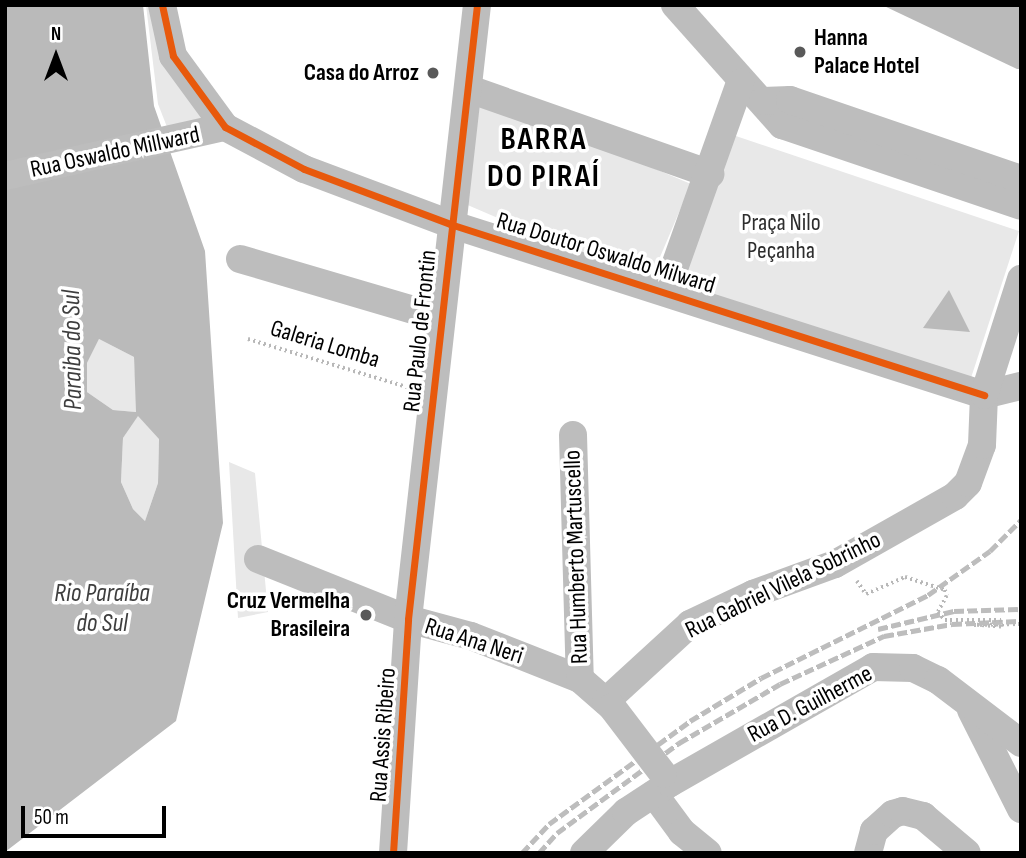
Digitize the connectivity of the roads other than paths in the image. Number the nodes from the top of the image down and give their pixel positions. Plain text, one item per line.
1 (162, 5) edge
2 (477, 5) edge
3 (675, 5) edge
4 (740, 83) junction
5 (469, 89) junction
6 (763, 101) junction
7 (218, 128) junction
8 (710, 174) junction
9 (5, 176) edge
10 (1021, 179) edge
11 (1021, 206) edge
12 (450, 225) junction
13 (240, 259) dead end
14 (1021, 279) edge
15 (666, 291) junction
16 (441, 318) junction
17 (1021, 386) edge
18 (984, 395) junction
19 (573, 435) dead end
20 (258, 559) dead end
21 (408, 619) junction
22 (580, 679) junction
23 (609, 704) junction
24 (968, 704) junction
25 (1021, 743) edge
26 (663, 784) junction
27 (1021, 809) edge
28 (393, 853) edge
29 (584, 853) edge
30 (708, 853) edge
31 (869, 853) edge
32 (967, 853) edge

1 - 7 street
2 - 5 street, Rua Paulo de Frontin
3 - 4 street
4 - 6 street
4 - 8 street
5 - 8 street
5 - 12 street, Rua Paulo de Frontin
6 - 10 street
6 - 11 street
7 - 9 street, Rua Oswaldo MiIlward
7 - 12 street, Rua Doutor Oswaldo Milward
8 - 15 street
12 - 15 street, Rua Doutor Oswaldo Milward
12 - 16 street, Rua Paulo de Frontin
13 - 16 street
14 - 18 street, Rua Gabriel Vilela Sobrinho
15 - 18 street, Rua Doutor Oswaldo Milward
16 - 21 street, Rua Paulo de Frontin
17 - 18 street
18 - 23 street, Rua Gabriel Vilela Sobrinho
19 - 22 street, Rua Humberto Martuscello
20 - 21 street, Rua Ana Neri
21 - 22 street, Rua Ana Neri
21 - 28 street, Rua Assis Ribeiro
22 - 23 street, Rua Ana Neri
23 - 26 street, Rua Ana Neri, bridge
24 - 25 street, Rua D. Guilherme
24 - 26 street, Rua D. Guilherme
24 - 27 street
26 - 29 street, Rua D. Guilherme
26 - 30 street, Rua Ana Neri
31 - 32 street

